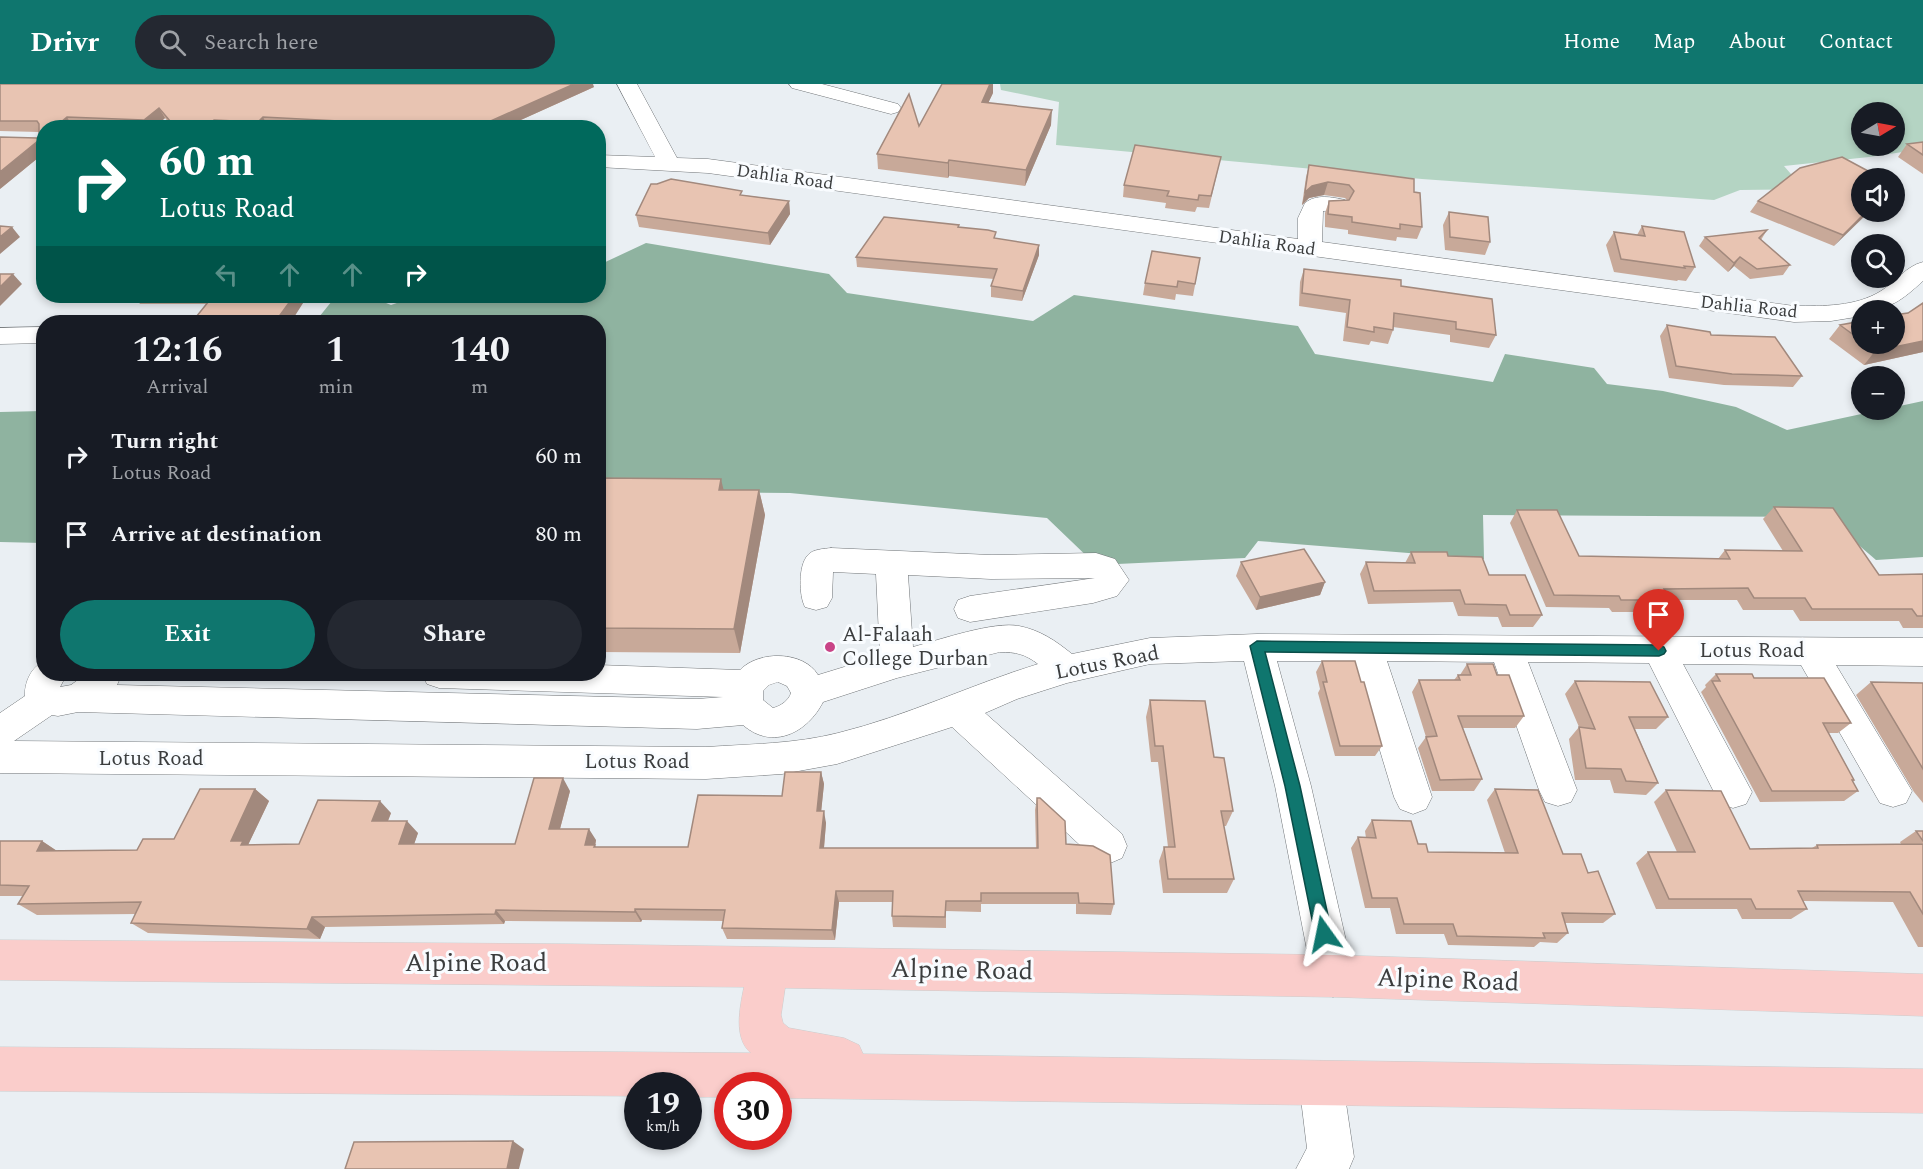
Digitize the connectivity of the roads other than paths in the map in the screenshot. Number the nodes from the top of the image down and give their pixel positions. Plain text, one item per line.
1 (627, 84) edge
2 (799, 84) edge
3 (891, 108) dead end
4 (606, 161) edge
5 (668, 164) junction
6 (1336, 205) edge
7 (1310, 248) junction
8 (1923, 269) edge
9 (36, 335) edge
10 (0, 336) edge
11 (891, 563) junction
12 (962, 566) junction
13 (816, 598) dead end
14 (970, 609) junction
15 (976, 644) junction
16 (1257, 646) junction
17 (1366, 648) junction
18 (1506, 649) junction
19 (1659, 651) junction
20 (1810, 652) junction
21 (1923, 652) edge
22 (897, 664) junction
23 (1067, 669) junction
24 (99, 681) edge
25 (533, 681) edge
26 (58, 690) edge
27 (749, 697) junction
28 (957, 709) junction
29 (0, 732) edge
30 (0, 757) edge
31 (1558, 790) dead end
32 (1893, 791) dead end
33 (1733, 792) dead end
34 (1413, 797) dead end
35 (1108, 846) dead end
36 (0, 960) edge
37 (768, 967) junction
38 (1333, 976) junction
39 (1923, 995) edge
40 (0, 1069) edge
41 (950, 1077) junction
42 (1321, 1083) junction
43 (1923, 1091) edge
44 (1325, 1163) edge

1 - 5 street
2 - 3 street
4 - 5 street, Dahlia Road
5 - 7 street, Dahlia Road
6 - 7 street
7 - 8 street, Dahlia Road
9 - 10 street
11 - 12 street
11 - 13 street
11 - 22 street
12 - 14 street
12 - 14 street
14 - 15 street
15 - 22 street
15 - 23 street
16 - 17 street, Lotus Road
16 - 23 street, Lotus Road
16 - 38 street
17 - 18 street, Lotus Road
17 - 34 street
18 - 19 street, Lotus Road
18 - 31 street
19 - 20 street, Lotus Road
19 - 33 street
20 - 21 street, Lotus Road
20 - 32 street
22 - 27 street
23 - 28 street, Lotus Road
24 - 26 street
25 - 27 street
26 - 27 street
26 - 29 street
28 - 30 street, Lotus Road
28 - 35 street
36 - 37 main road, Alpine Road
37 - 38 main road, Alpine Road
37 - 41 main road
38 - 39 main road, Alpine Road
40 - 41 main road
41 - 42 main road
42 - 43 main road
42 - 44 street

